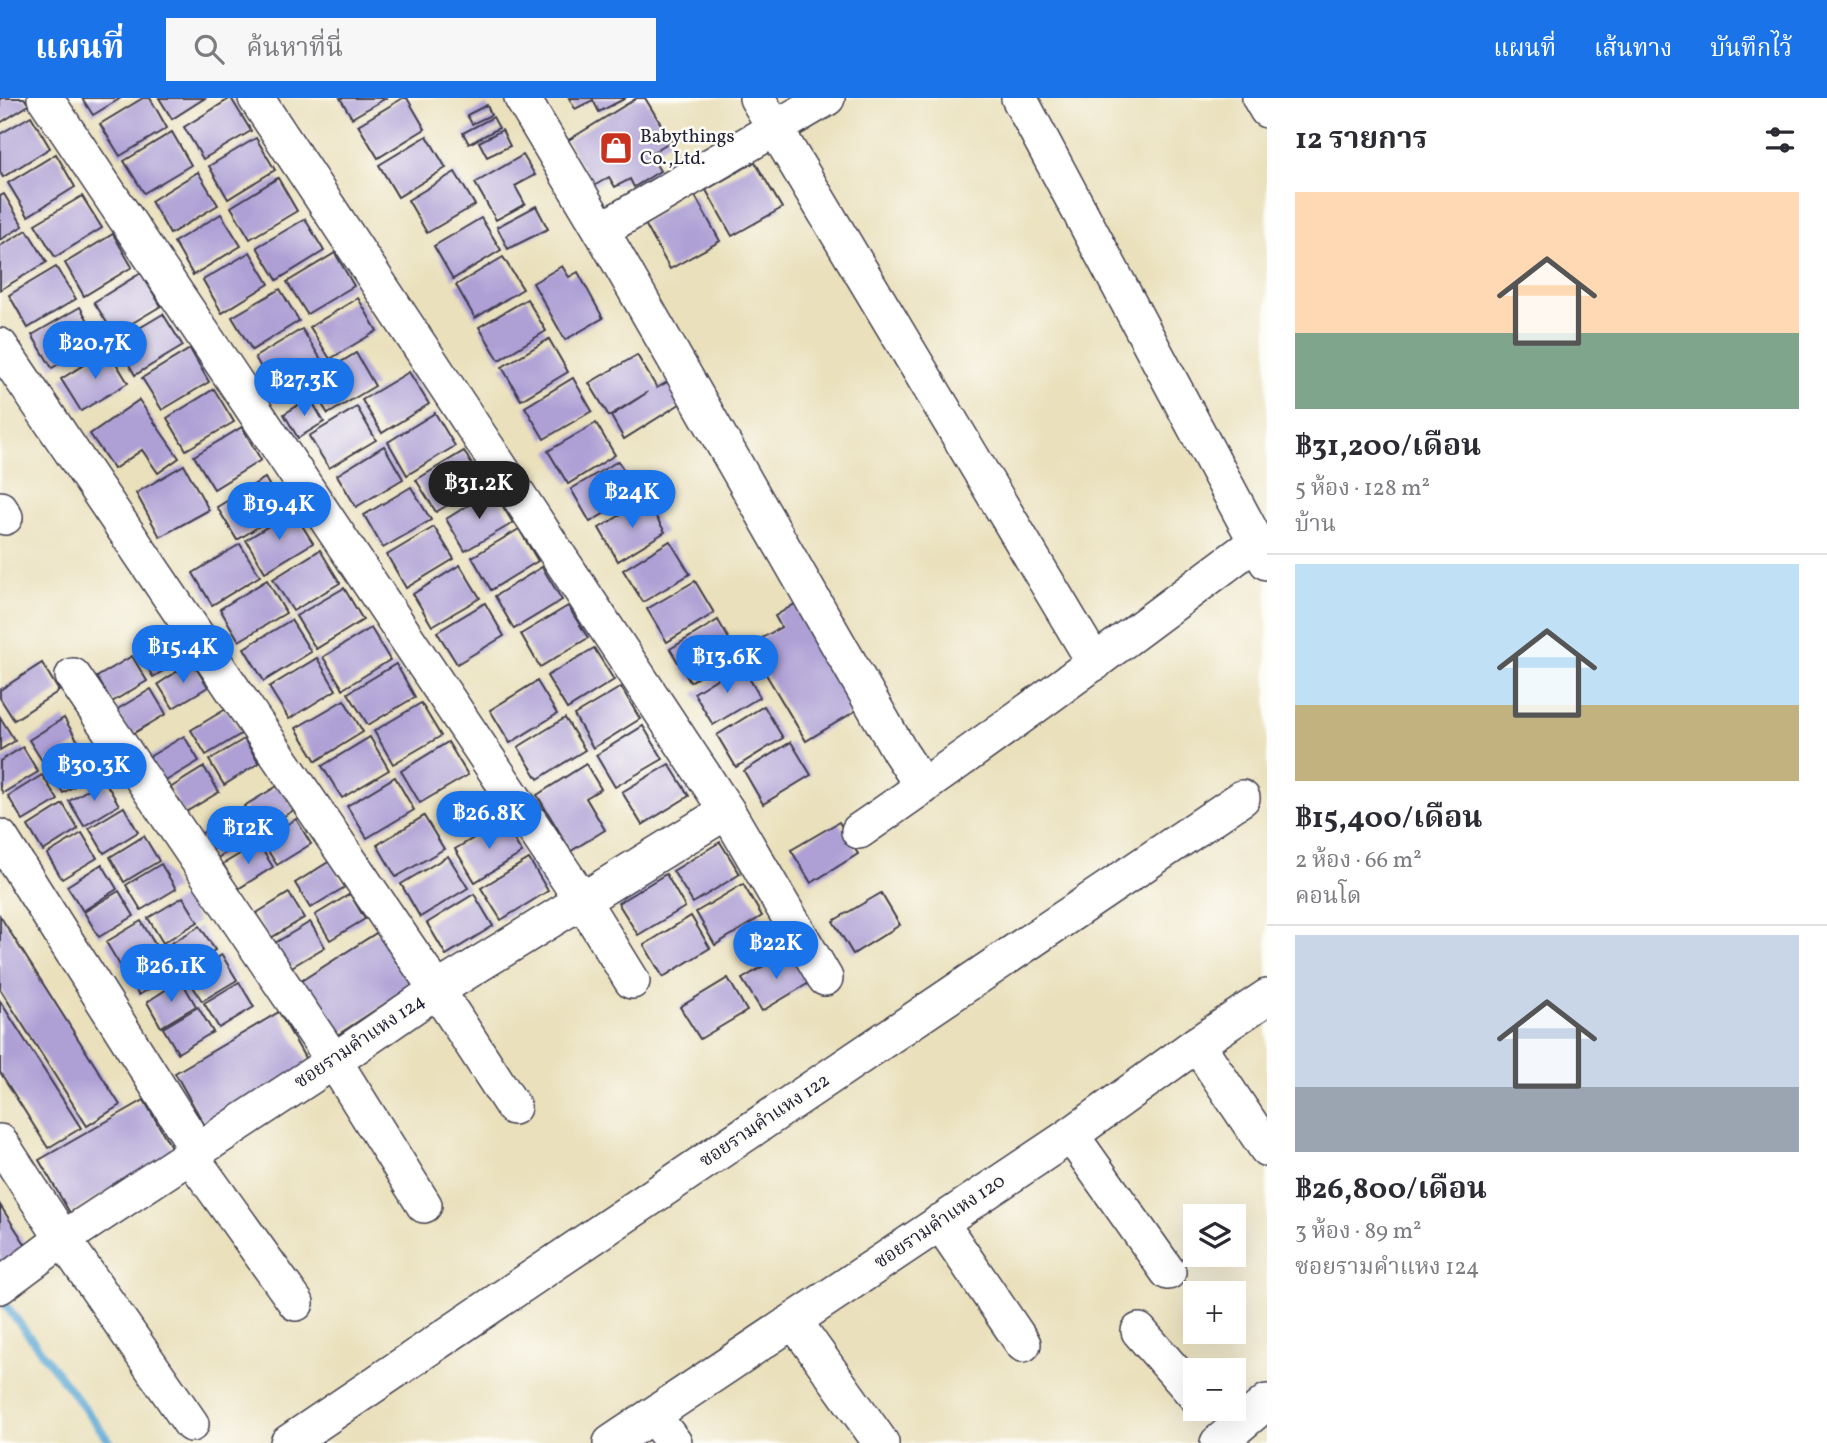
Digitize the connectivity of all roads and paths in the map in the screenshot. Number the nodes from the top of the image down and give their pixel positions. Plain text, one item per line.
1 (45, 98) edge
2 (256, 98) edge
3 (522, 98) edge
4 (757, 98) edge
5 (827, 98) edge
6 (1019, 98) edge
7 (1260, 98) edge
8 (1267, 110) edge
9 (776, 128) junction
10 (601, 230) junction
11 (0, 346) edge
12 (1262, 552) edge
13 (1095, 663) junction
14 (73, 676) dead end
15 (923, 787) junction
16 (1242, 798) dead end
17 (727, 811) junction
18 (859, 831) dead end
19 (0, 837) edge
20 (582, 900) junction
21 (825, 978) dead end
22 (632, 981) dead end
23 (437, 990) junction
24 (1267, 998) edge
25 (1197, 1044) junction
26 (334, 1061) junction
27 (513, 1107) dead end
28 (1070, 1135) junction
29 (0, 1142) edge
30 (1267, 1149) edge
31 (194, 1152) junction
32 (424, 1205) dead end
33 (940, 1222) junction
34 (63, 1239) junction
35 (1168, 1272) dead end
36 (0, 1286) edge
37 (296, 1303) dead end
38 (794, 1321) junction
39 (1139, 1331) dead end
40 (1023, 1344) dead end
41 (1183, 1381) edge
42 (1267, 1402) edge
43 (653, 1416) junction
44 (191, 1424) dead end
45 (1222, 1432) edge
46 (288, 1443) edge
47 (611, 1443) edge
48 (674, 1443) edge
49 (881, 1443) edge

1 - 20 street
2 - 17 street
3 - 10 street
4 - 9 street
5 - 9 street
6 - 12 street
7 - 8 street
9 - 10 street
9 - 13 street
10 - 15 street
11 - 23 street
12 - 13 street
13 - 15 street
14 - 26 street
15 - 18 street
16 - 46 street, ซอยรามคำแหง 122
17 - 20 street, ซอยรามคำแหง 124
17 - 21 street
19 - 31 street
20 - 22 street
20 - 23 street, ซอยรามคำแหง 124
23 - 26 street, ซอยรามคำแหง 124
23 - 27 street
24 - 25 street, ซอยรามคำแหง 120
25 - 28 street, ซอยรามคำแหง 120
25 - 30 street
26 - 31 street, ซอยรามคำแหง 124
26 - 32 street
28 - 33 street, ซอยรามคำแหง 120
28 - 35 street
29 - 34 street
31 - 34 street, ซอยรามคำแหง 124
31 - 37 street
33 - 38 street, ซอยรามคำแหง 120
33 - 40 street
34 - 36 street, ซอยรามคำแหง 124
34 - 44 street
38 - 43 street, ซอยรามคำแหง 120
38 - 49 street
39 - 41 street
42 - 45 street
43 - 47 street, ซอยรามคำแหง 120
43 - 48 street

